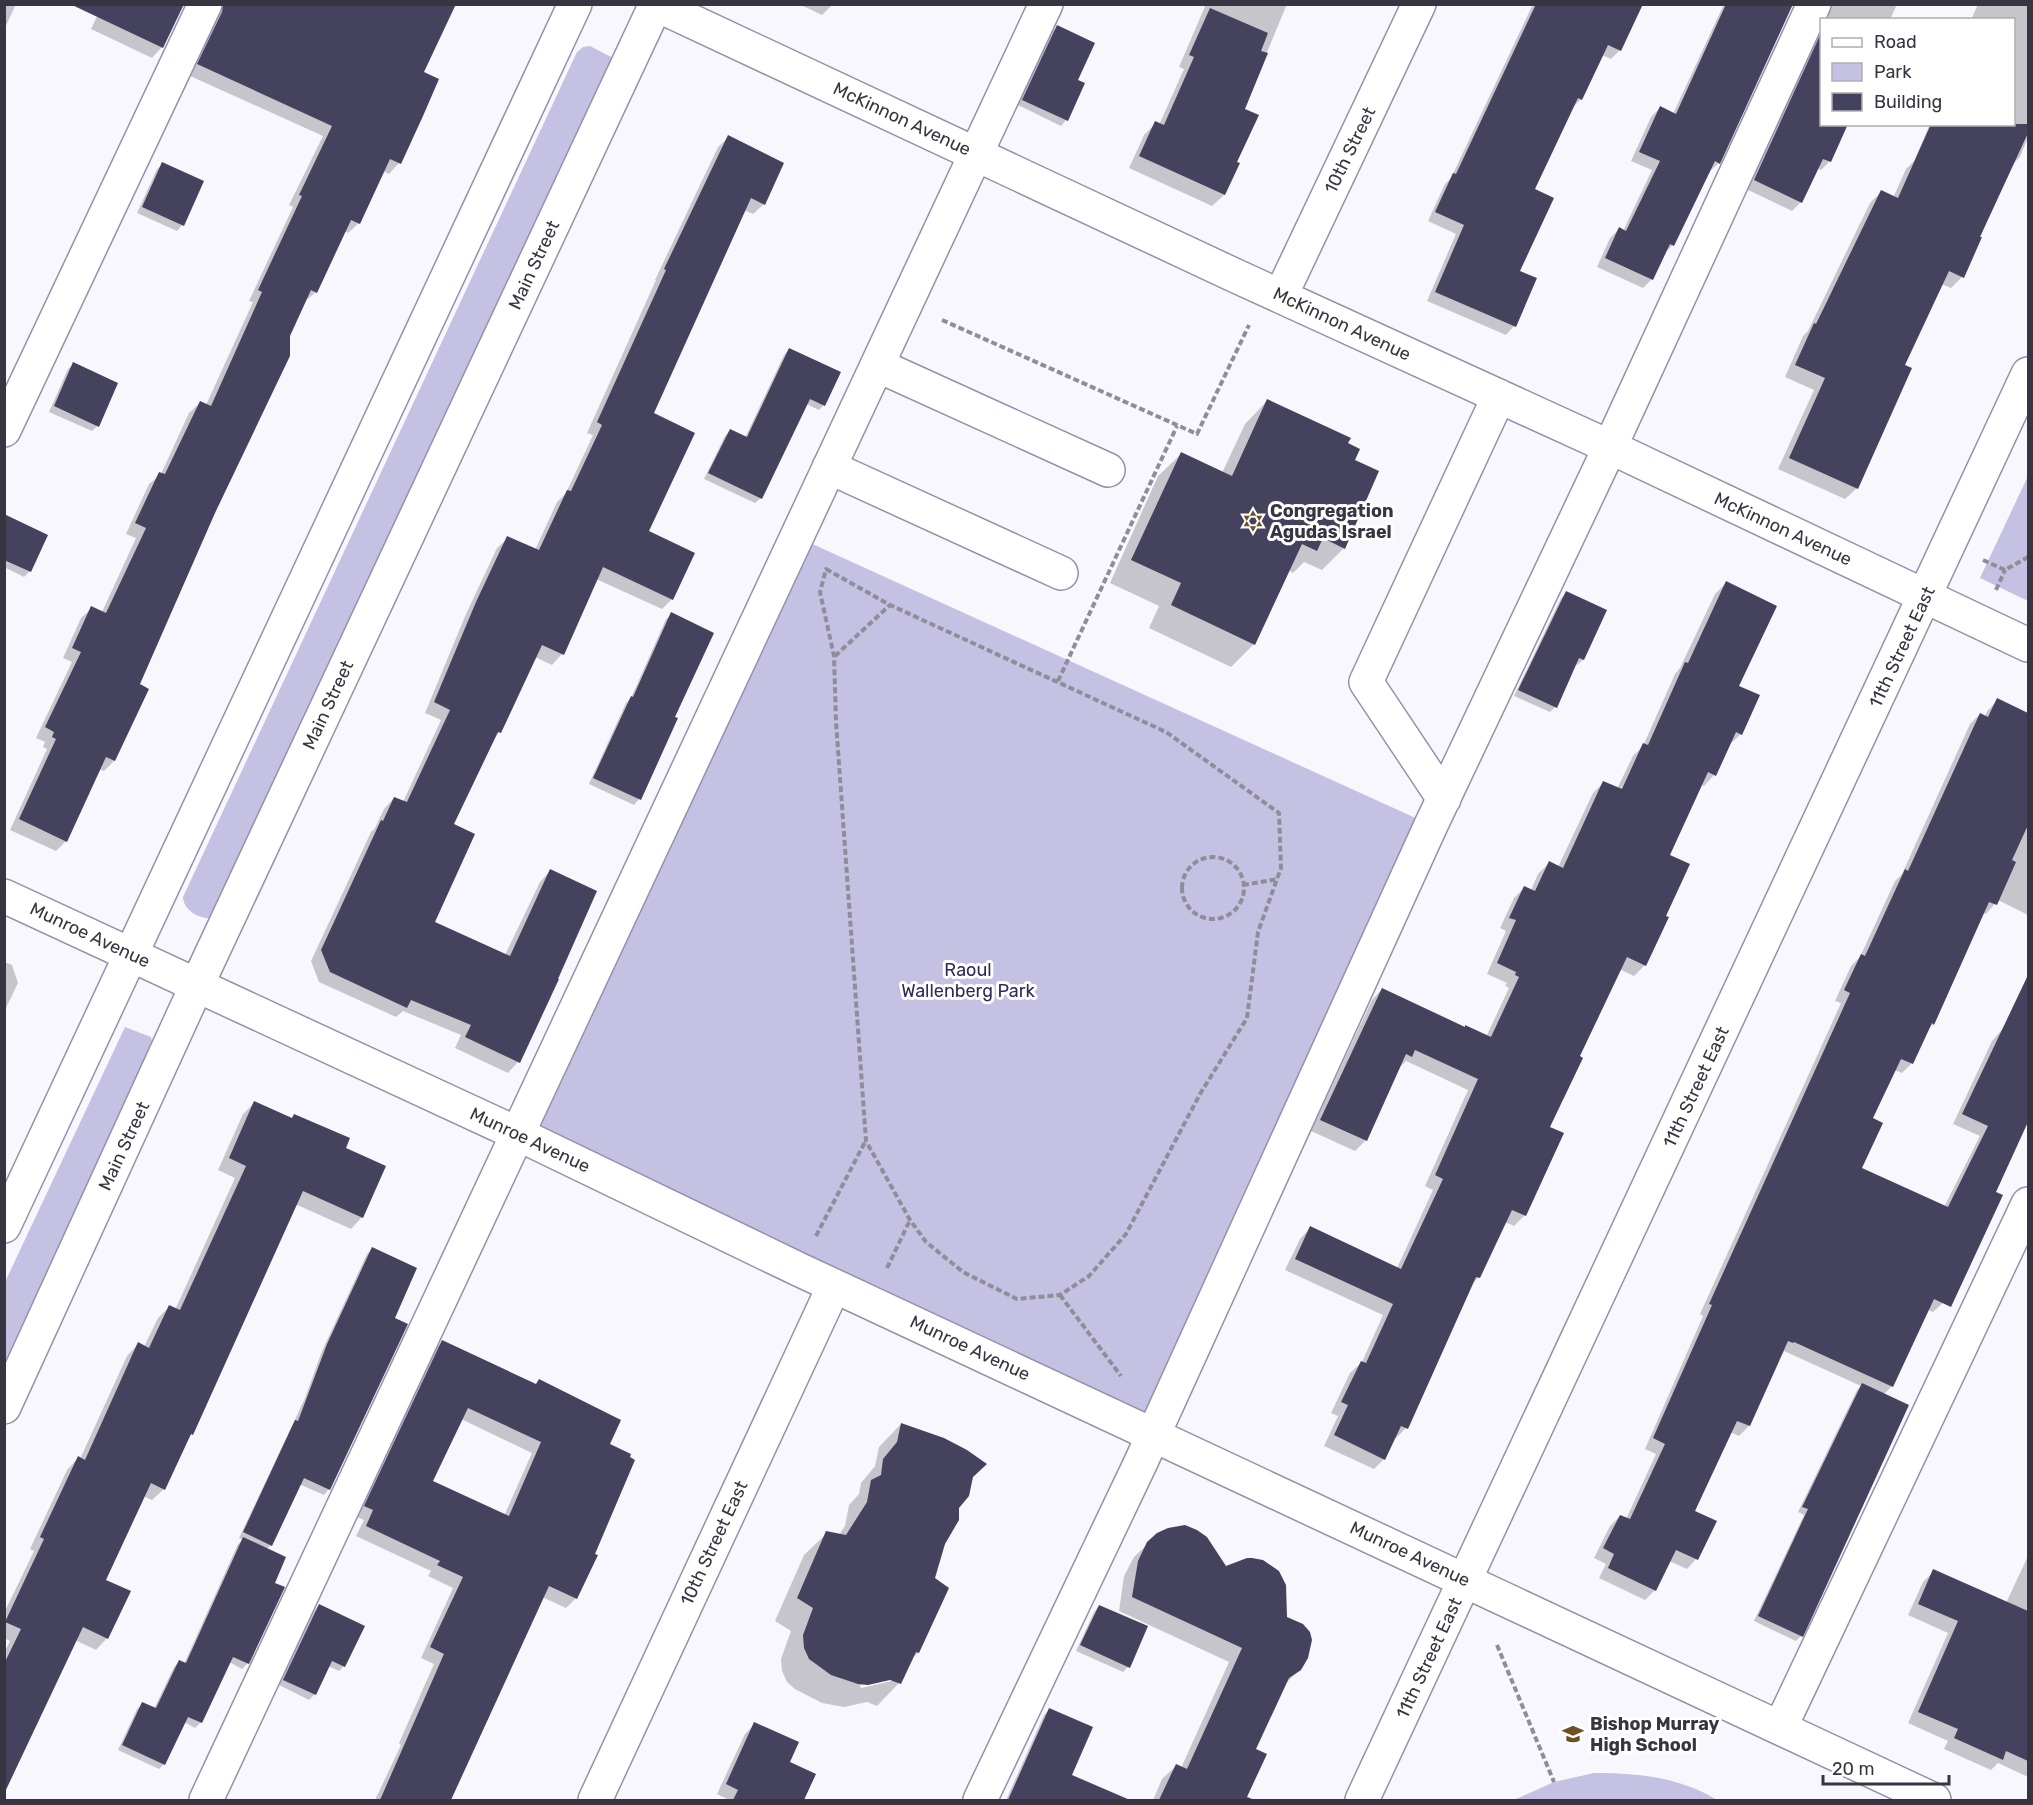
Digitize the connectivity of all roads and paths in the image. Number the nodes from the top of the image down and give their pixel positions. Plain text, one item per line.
1 (205, 4) edge
2 (575, 4) edge
3 (1046, 4) edge
4 (1419, 4) edge
5 (1814, 4) edge
6 (656, 5) edge
7 (977, 153) junction
8 (1281, 295) junction
9 (906, 303) junction
10 (1251, 319) dead end
11 (877, 364) junction
12 (2028, 374) edge
13 (1499, 396) junction
14 (1177, 426) junction
15 (4, 430) edge
16 (1610, 447) junction
17 (829, 467) junction
18 (1108, 470) dead end
19 (1949, 545) junction
20 (2028, 557) edge
21 (1060, 573) dead end
22 (1926, 596) junction
23 (890, 605) junction
24 (2028, 645) edge
25 (834, 656) junction
26 (1058, 681) junction
27 (1444, 799) junction
28 (1278, 879) junction
29 (1243, 885) junction
30 (4, 896) edge
31 (132, 955) junction
32 (197, 985) junction
33 (518, 1134) junction
34 (866, 1141) junction
35 (2028, 1204) edge
36 (910, 1220) junction
37 (4, 1226) edge
38 (798, 1269) junction
39 (834, 1286) junction
40 (1060, 1294) junction
41 (872, 1302) junction
42 (1167, 1403) junction
43 (4, 1407) edge
44 (1152, 1434) junction
45 (1465, 1579) junction
46 (1497, 1645) dead end
47 (1780, 1728) junction
48 (1554, 1782) dead end
49 (206, 1800) edge
50 (595, 1800) edge
51 (980, 1800) edge
52 (1362, 1800) edge
53 (1934, 1800) edge

1 - 15 street
2 - 31 street
3 - 7 street
4 - 8 street, 10th Street
5 - 16 street
6 - 7 street, McKinnon Avenue
6 - 32 street, Main Street
7 - 8 street, McKinnon Avenue
7 - 9 street
8 - 13 street, McKinnon Avenue
9 - 11 street
9 - 14 path
10 - 14 path
11 - 17 street
11 - 18 street
12 - 19 street, 11th Street East
13 - 16 street, McKinnon Avenue
13 - 27 street
14 - 26 path
16 - 22 street, McKinnon Avenue
16 - 27 street
17 - 21 street
17 - 33 street
19 - 20 path
19 - 22 street, 11th Street East
22 - 24 street, McKinnon Avenue
22 - 45 street, 11th Street East
23 - 25 path
23 - 25 path
23 - 26 path
25 - 34 path
26 - 28 path
27 - 42 street
28 - 29 path
28 - 40 path
29 - 29 path
30 - 31 street, Munroe Avenue
31 - 32 street, Munroe Avenue
31 - 37 street
32 - 33 street, Munroe Avenue
32 - 43 street, Main Street
33 - 38 street, Munroe Avenue
33 - 49 street
34 - 36 path
34 - 38 path
35 - 47 street
36 - 40 path
36 - 41 path
38 - 39 street, Munroe Avenue
39 - 41 street, Munroe Avenue
39 - 50 street, 10th Street East
40 - 42 path
41 - 44 street, Munroe Avenue
42 - 44 street
44 - 45 street, Munroe Avenue
44 - 51 street
45 - 47 street, Munroe Avenue
45 - 52 street, 11th Street East
46 - 48 path
47 - 53 street, Munroe Avenue

